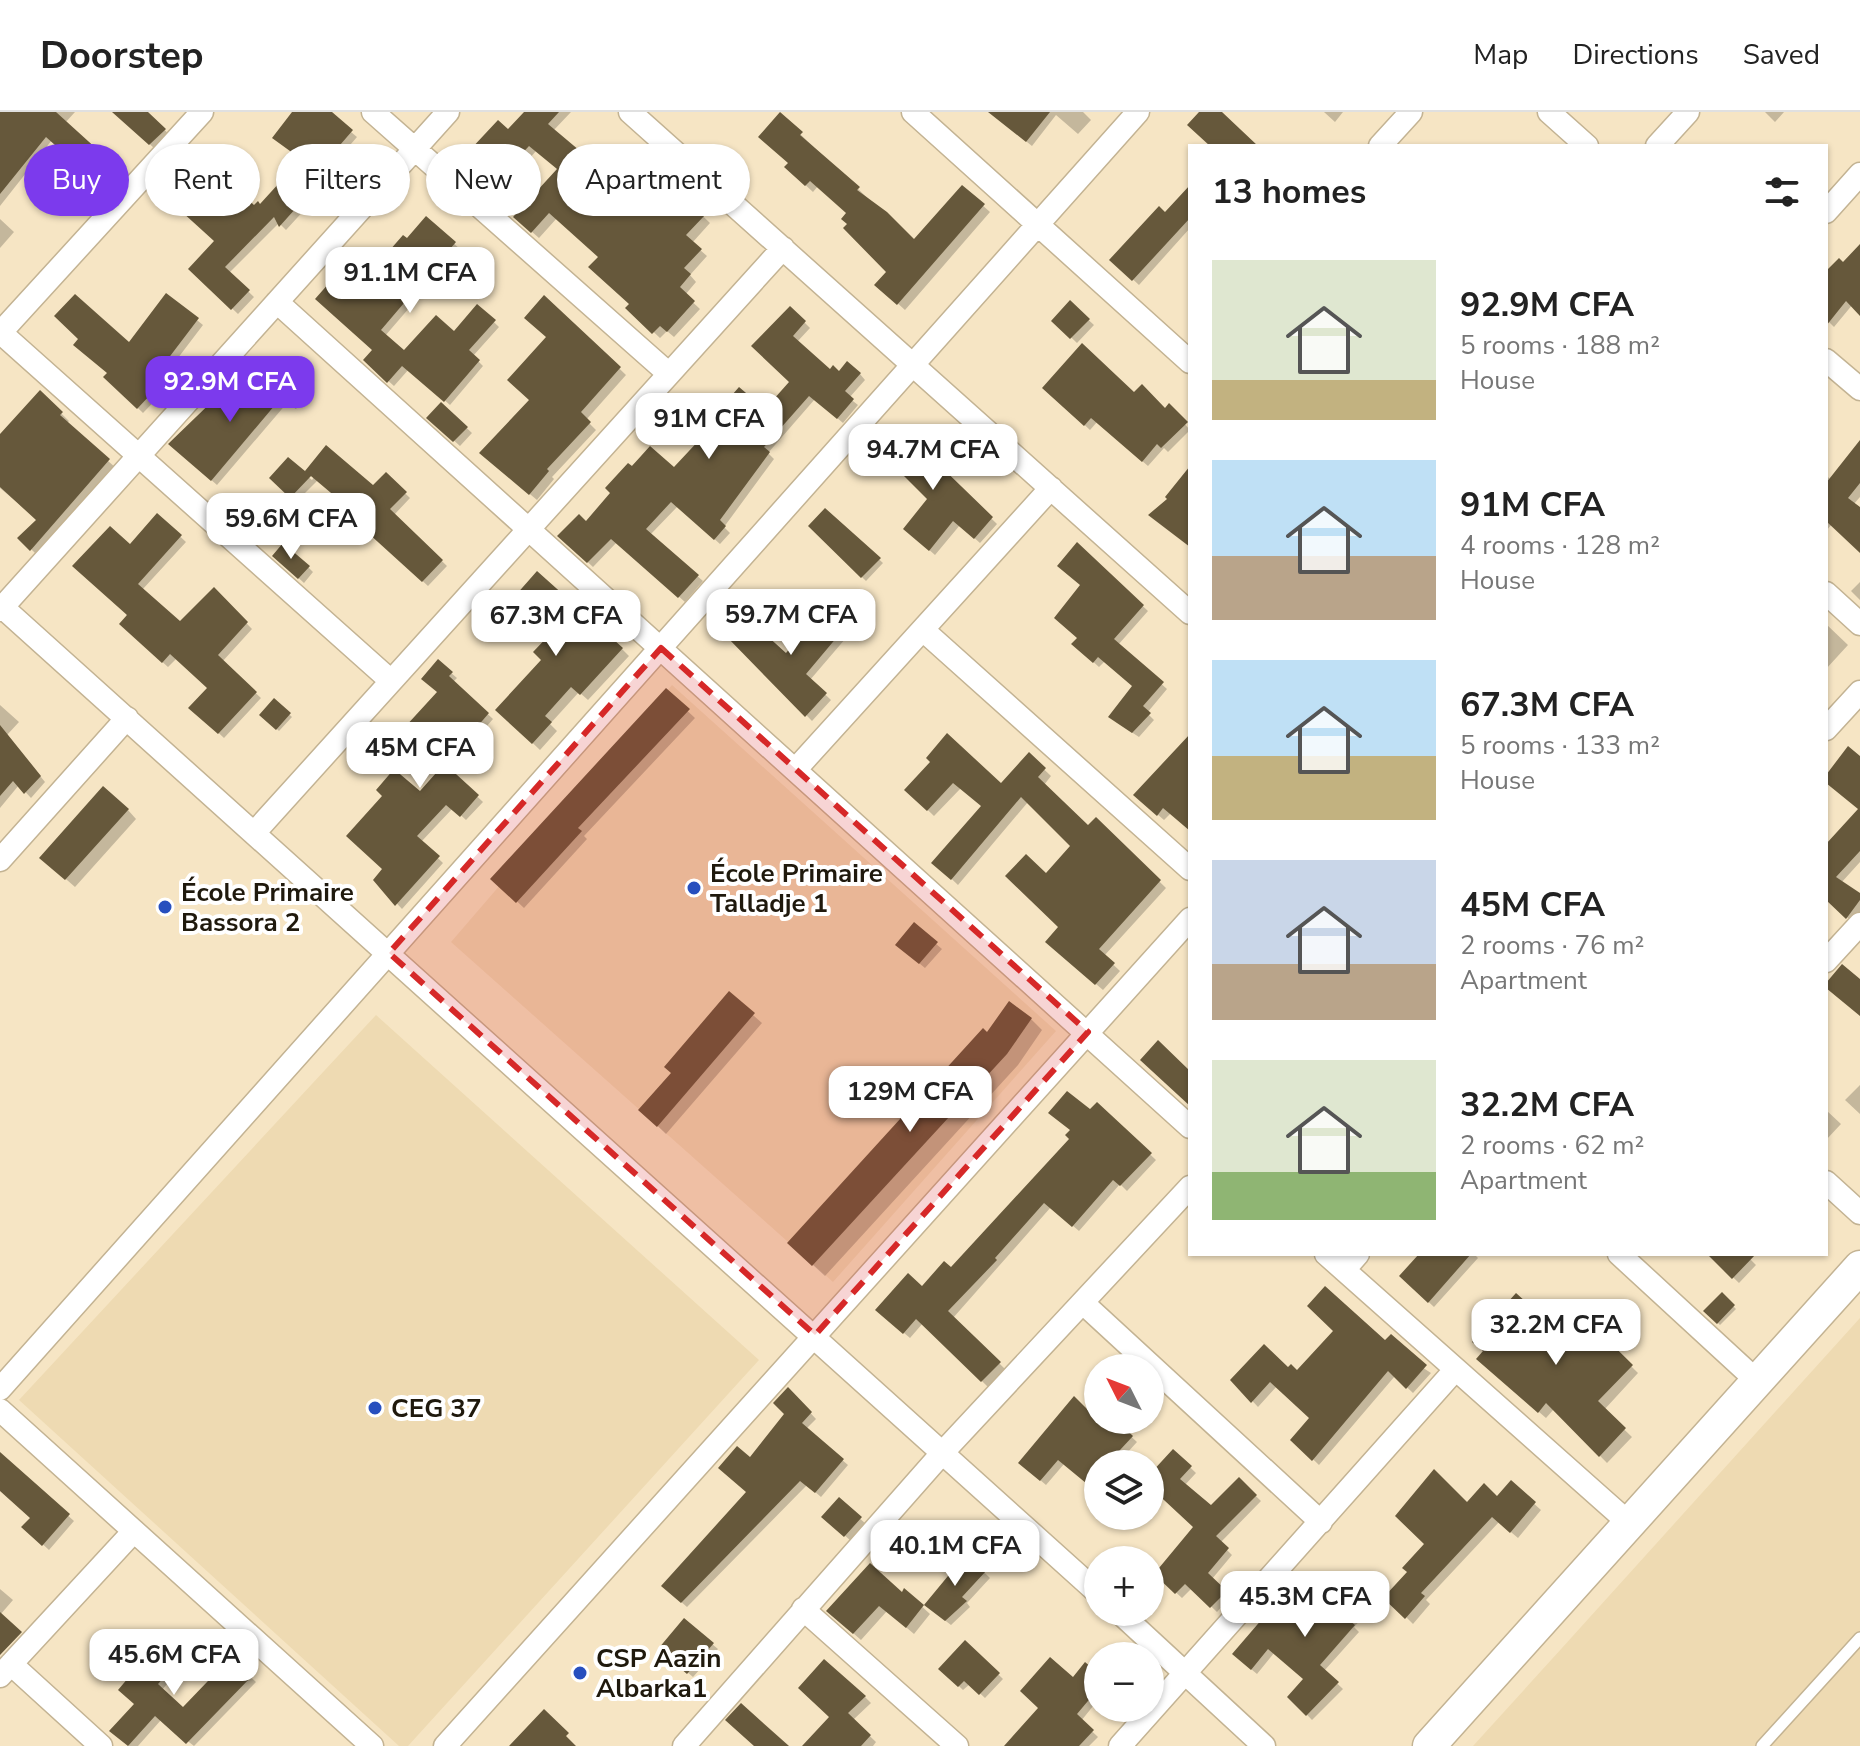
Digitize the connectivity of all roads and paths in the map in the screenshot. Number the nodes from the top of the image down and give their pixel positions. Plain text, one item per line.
1 (202, 112) edge
2 (373, 112) edge
3 (448, 112) edge
4 (630, 112) edge
5 (913, 112) edge
6 (1138, 112) edge
7 (1411, 112) edge
8 (1549, 112) edge
9 (1688, 112) edge
10 (1382, 144) edge
11 (1585, 144) edge
12 (1659, 144) edge
13 (415, 149) junction
14 (1860, 174) edge
15 (1828, 210) edge
16 (1037, 224) junction
17 (783, 248) junction
18 (277, 302) junction
19 (0, 332) edge
20 (1188, 358) edge
21 (1828, 362) edge
22 (912, 364) junction
23 (669, 374) junction
24 (1860, 389) edge
25 (139, 456) junction
26 (1051, 488) junction
27 (529, 529) junction
28 (1828, 595) edge
29 (1, 607) edge
30 (1188, 611) edge
31 (1860, 624) edge
32 (923, 630) junction
33 (661, 648) junction
34 (391, 681) junction
35 (1860, 692) edge
36 (127, 718) junction
37 (1828, 727) edge
38 (796, 769) junction
39 (254, 833) junction
40 (0, 860) edge
41 (1188, 867) edge
42 (1188, 921) edge
43 (1860, 924) edge
44 (389, 953) junction
45 (1828, 959) edge
46 (1088, 1032) junction
47 (1188, 1125) edge
48 (1828, 1184) edge
49 (1188, 1189) edge
50 (1860, 1213) edge
51 (1621, 1256) edge
52 (1351, 1262) edge
53 (1860, 1267) edge
54 (1083, 1303) junction
55 (815, 1335) junction
56 (1455, 1370) junction
57 (1757, 1381) junction
58 (0, 1389) edge
59 (0, 1410) edge
60 (944, 1451) junction
61 (1321, 1522) junction
62 (1629, 1523) junction
63 (134, 1531) junction
64 (1084, 1580) edge
65 (803, 1609) junction
66 (1134, 1626) edge
67 (1860, 1638) edge
68 (6, 1670) edge
69 (1187, 1674) junction
70 (101, 1746) edge
71 (372, 1746) edge
72 (445, 1746) edge
73 (684, 1746) edge
74 (957, 1746) edge
75 (1120, 1746) edge
76 (1264, 1746) edge
77 (1429, 1746) edge
78 (1762, 1746) edge

1 - 19 street
2 - 13 street
3 - 13 street
4 - 17 street
5 - 16 street
6 - 16 street
7 - 10 street
8 - 11 street
9 - 12 street
13 - 18 street
13 - 23 street
14 - 15 street
16 - 20 street
16 - 22 street
17 - 22 street
17 - 23 street
18 - 25 street
18 - 27 street
19 - 25 street
21 - 24 street
22 - 26 street
22 - 33 street
23 - 27 street
25 - 29 street
25 - 34 street
26 - 30 street
26 - 32 street
27 - 33 street
27 - 34 street
28 - 31 street
29 - 36 street
32 - 38 street
32 - 41 street
33 - 38 street
33 - 44 street
34 - 39 street
35 - 37 street
36 - 39 street
36 - 40 street
38 - 46 street
39 - 44 street
42 - 46 street
43 - 45 street
44 - 55 street
44 - 58 street
46 - 47 street
46 - 55 street
48 - 50 street
49 - 54 street
51 - 57 street
52 - 56 street
53 - 57 street
54 - 60 street
54 - 61 street
55 - 60 street
55 - 72 street
56 - 61 street
56 - 62 street
57 - 62 street
59 - 63 street
60 - 64 street
60 - 65 street
61 - 69 street
62 - 77 street
63 - 68 street
63 - 71 street
65 - 73 street
65 - 74 street
66 - 69 street
67 - 78 lane
68 - 70 street
69 - 75 street
69 - 76 street

